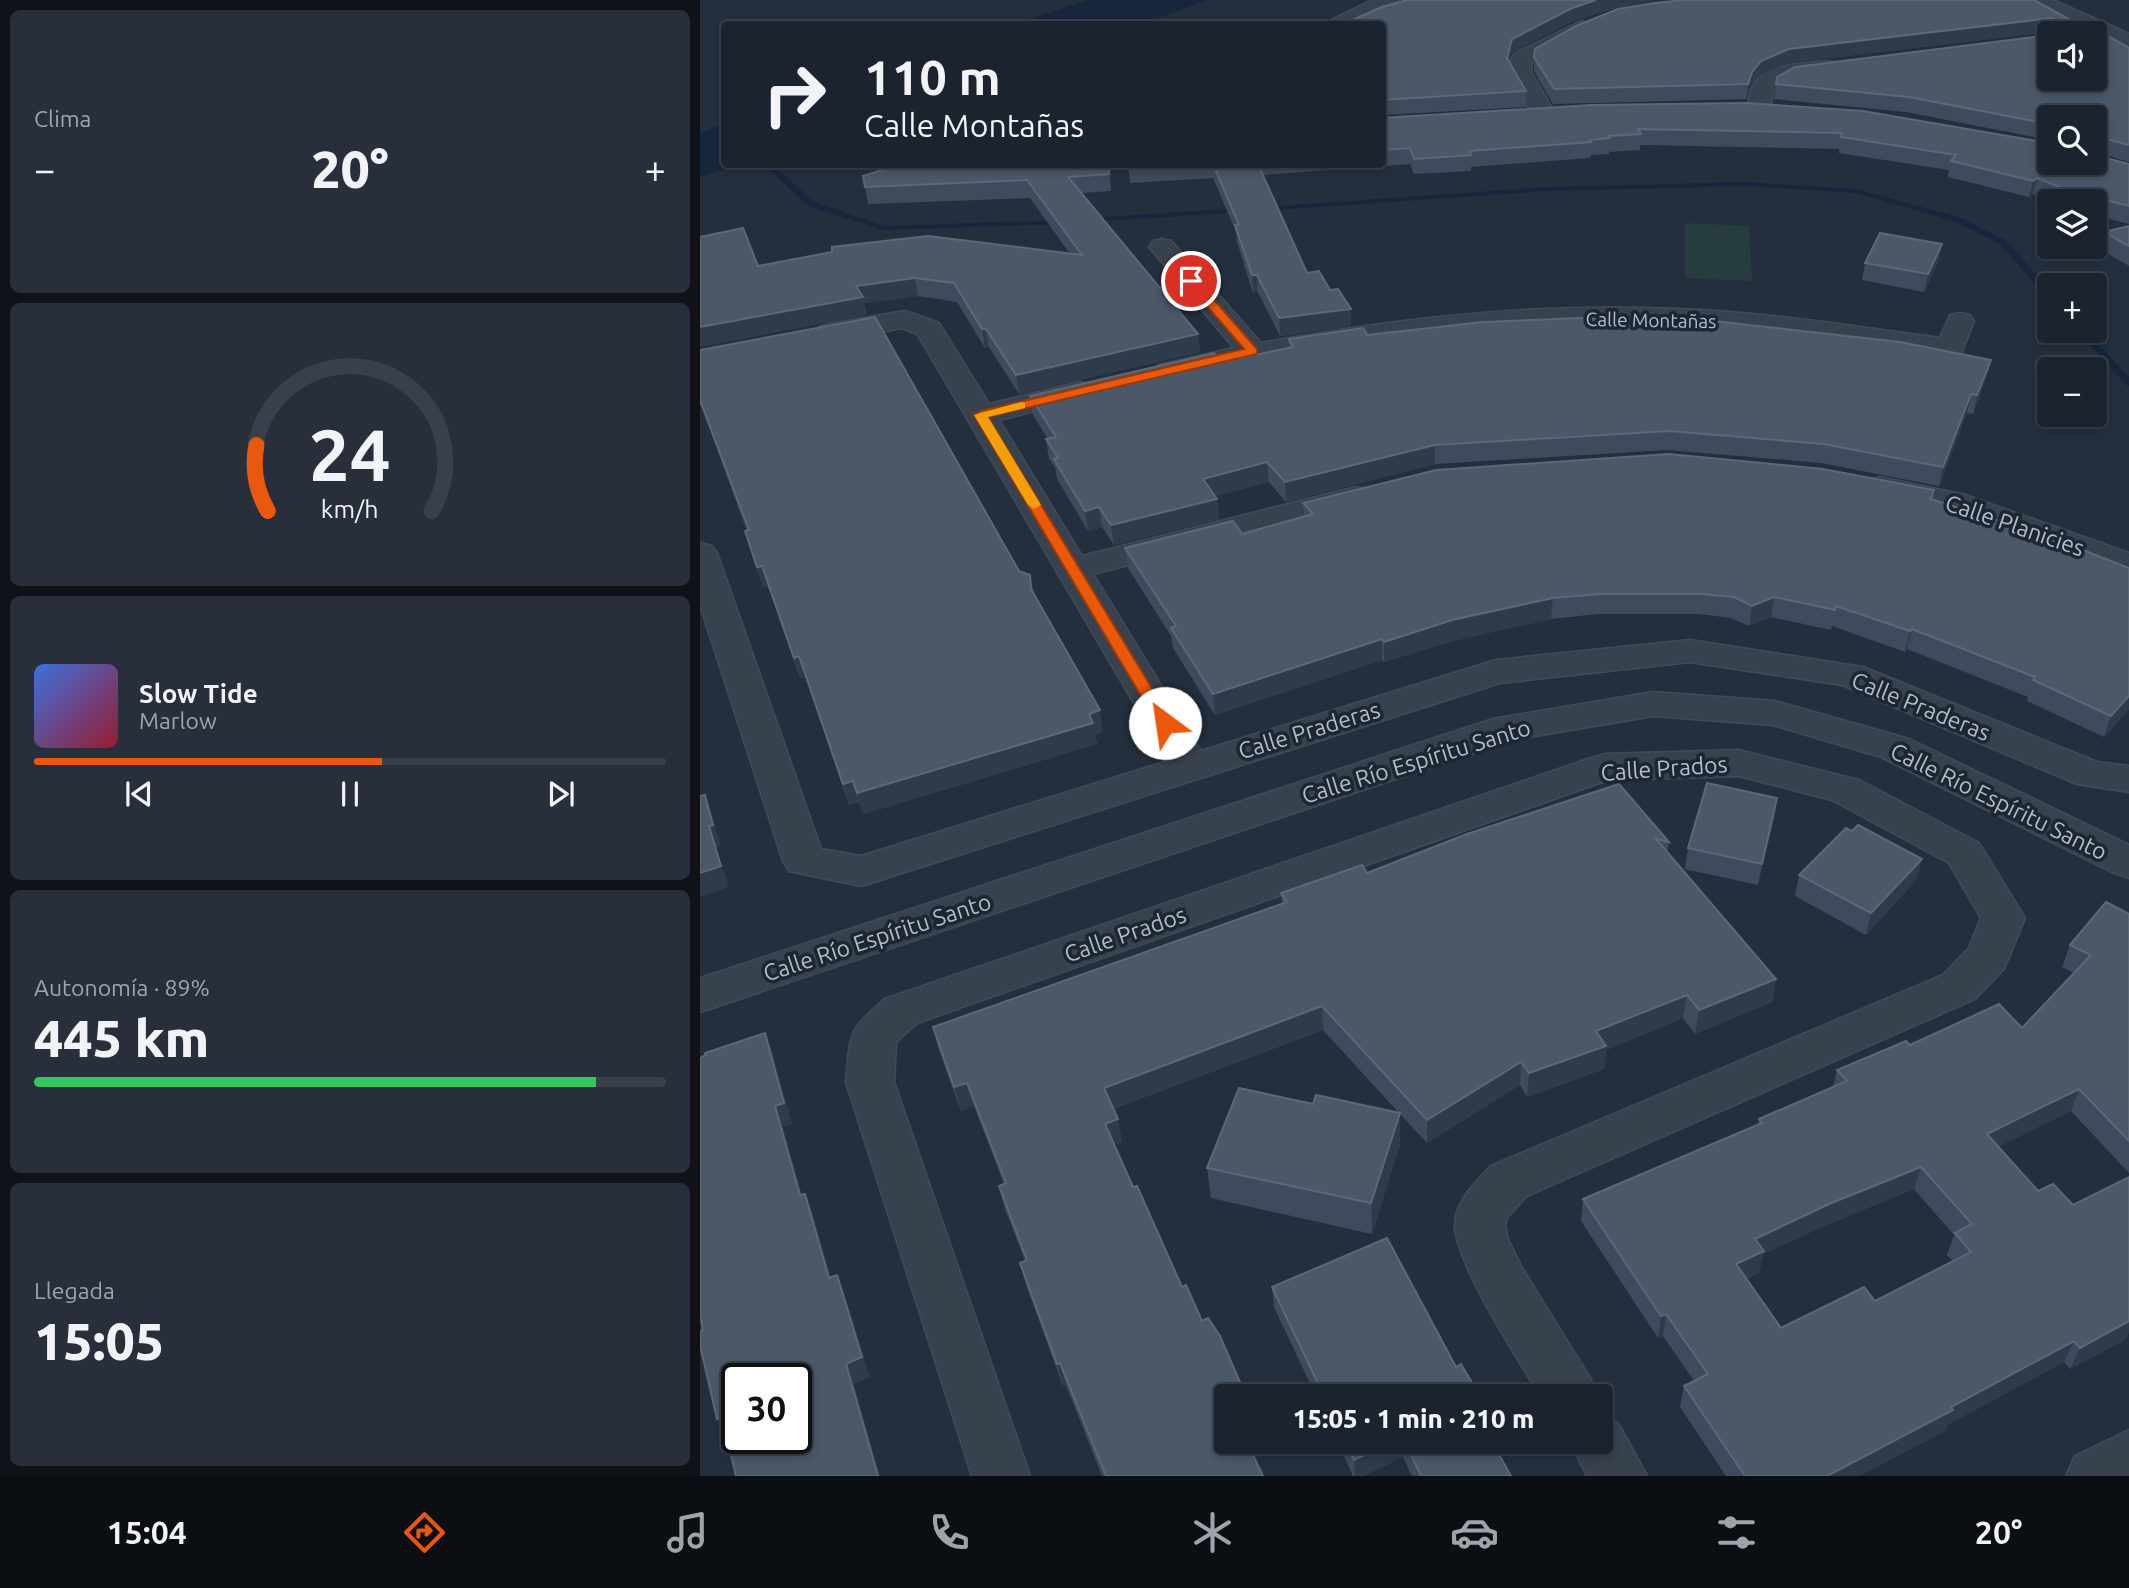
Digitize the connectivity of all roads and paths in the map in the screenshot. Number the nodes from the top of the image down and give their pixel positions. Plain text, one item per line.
1 (1389, 0) edge
2 (2037, 0) edge
3 (1600, 20) edge
4 (1344, 21) edge
5 (2112, 37) edge
6 (1842, 66) edge
7 (1735, 109) edge
8 (1760, 109) junction
9 (1784, 111) edge
10 (1571, 114) edge
11 (1545, 115) junction
12 (1520, 117) edge
13 (1209, 256) dead end
14 (1960, 321) dead end
15 (796, 340) edge
16 (1252, 351) junction
17 (1144, 377) edge
18 (1103, 386) edge
19 (981, 415) junction
20 (1847, 481) edge
21 (1382, 491) edge
22 (700, 552) edge
23 (2129, 565) edge
24 (1073, 569) junction
25 (1191, 766) junction
26 (2129, 779) edge
27 (2129, 863) edge
28 (700, 995) edge
29 (1564, 1384) edge
30 (1605, 1454) edge
31 (2129, 1457) edge
32 (1001, 1476) edge
33 (1618, 1476) edge
34 (2095, 1476) edge

1 - 4 street
2 - 5 street
3 - 11 street
6 - 8 street
7 - 8 street
8 - 9 street
10 - 11 street
11 - 12 street
13 - 16 street
14 - 16 street, Calle Montañas
15 - 19 street
16 - 17 street, Calle Montañas
18 - 19 street
19 - 24 street
20 - 23 street, Calle Planicies
21 - 24 street
22 - 25 street, Calle Praderas
24 - 25 street
25 - 26 street, Calle Praderas
27 - 28 street, Calle Río Espíritu Santo
29 - 32 street, Calle Prados
30 - 33 street
31 - 34 street

